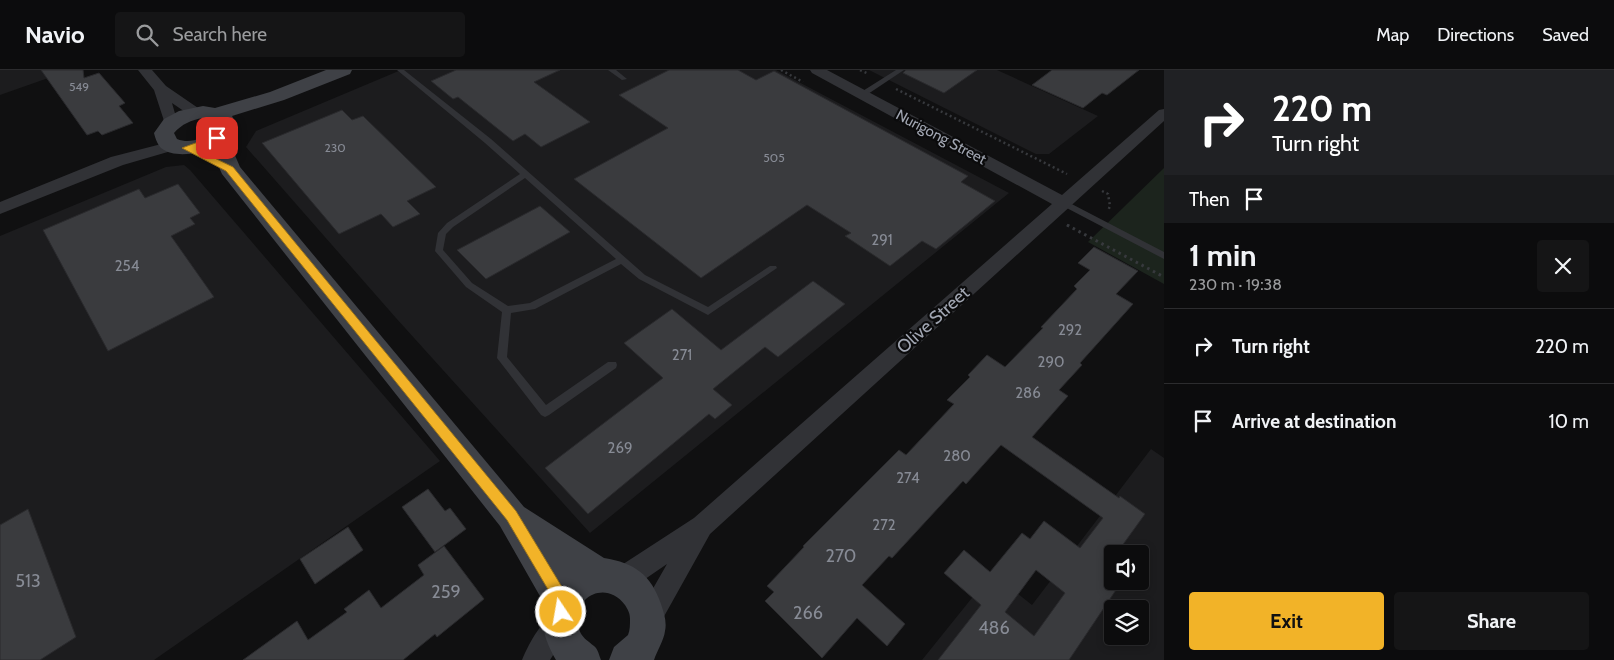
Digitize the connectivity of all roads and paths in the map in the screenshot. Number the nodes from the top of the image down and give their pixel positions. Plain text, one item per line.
1 (145, 70) edge
2 (343, 70) edge
3 (400, 70) edge
4 (611, 70) edge
5 (817, 70) edge
6 (860, 70) edge
7 (901, 70) edge
8 (624, 79) dead end
9 (883, 82) junction
10 (161, 89) junction
11 (862, 94) junction
12 (1164, 113) edge
13 (213, 123) junction
14 (174, 138) junction
15 (1054, 167) dead end
16 (230, 169) junction
17 (524, 175) junction
18 (1064, 203) junction
19 (0, 208) edge
20 (1164, 256) edge
21 (623, 259) junction
22 (773, 268) dead end
23 (507, 310) junction
24 (612, 365) dead end
25 (511, 515) junction
26 (702, 526) junction
27 (612, 577) junction
28 (562, 612) junction
29 (645, 644) edge
30 (535, 660) edge
31 (584, 660) edge

1 - 10 street
2 - 13 street
3 - 17 lane
4 - 8 lane
5 - 11 street, Nurigong Street
6 - 9 path
7 - 9 lane
9 - 11 lane
9 - 15 path
10 - 13 street
10 - 14 street
11 - 18 street, Nurigong Street
12 - 18 street, Olive Street
13 - 14 street
13 - 14 street
13 - 16 street
14 - 16 street
14 - 19 street
16 - 25 street
17 - 21 lane
17 - 23 lane
18 - 20 lane
18 - 26 street, Olive Street
21 - 22 lane
21 - 23 lane
23 - 24 lane
25 - 27 street
25 - 28 street
26 - 27 street, Olive Street
26 - 29 street, Olive Street
27 - 28 street
27 - 29 street
28 - 30 street
28 - 31 street

